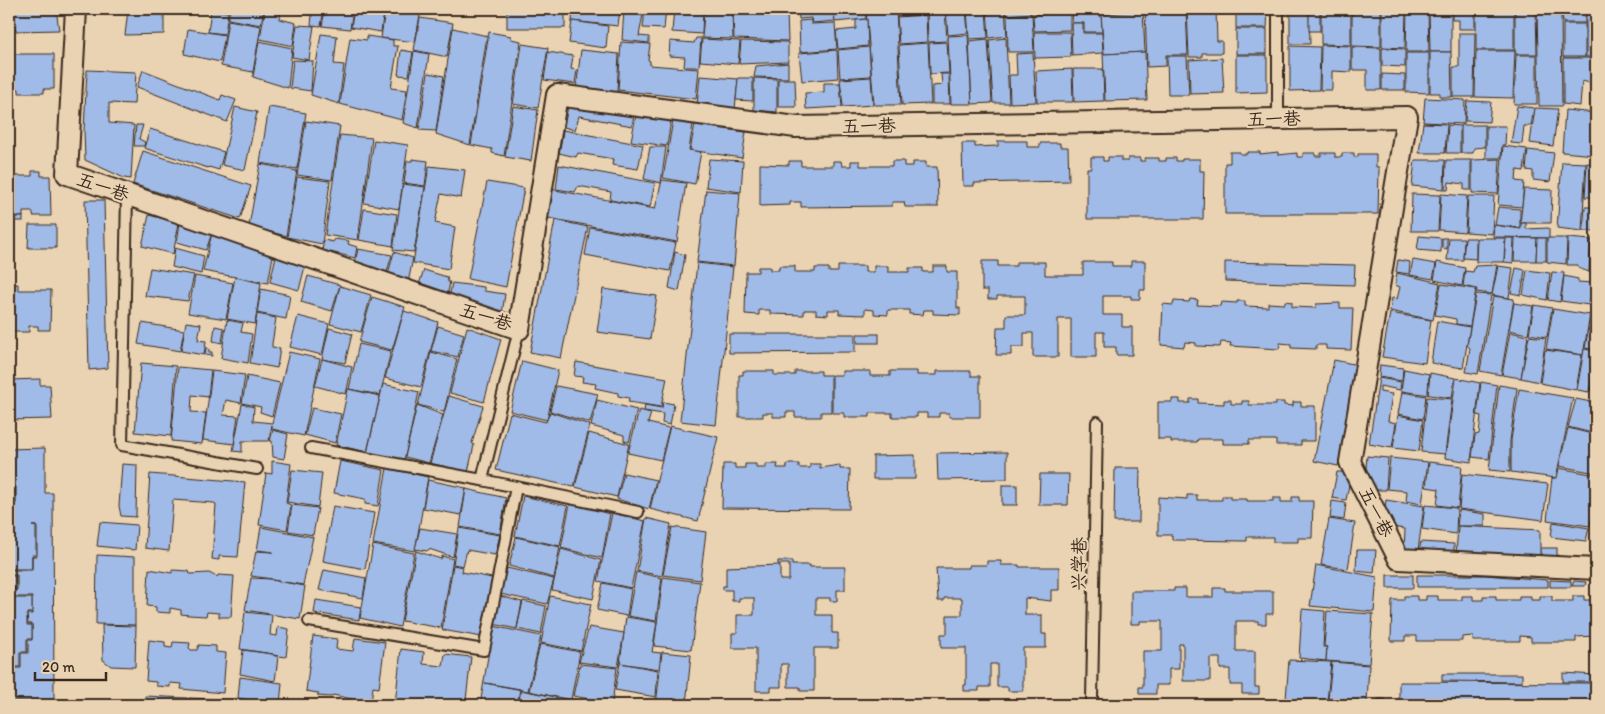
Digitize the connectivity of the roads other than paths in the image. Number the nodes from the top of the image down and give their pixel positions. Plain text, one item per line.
1 (76, 9) edge
2 (1278, 9) edge
3 (1278, 119) junction
4 (127, 195) junction
5 (518, 329) junction
6 (1097, 422) dead end
7 (310, 448) dead end
8 (257, 469) dead end
9 (482, 480) junction
10 (516, 487) junction
11 (638, 512) dead end
12 (1596, 569) edge
13 (309, 621) dead end
14 (1095, 705) edge

1 - 4 street, 五一巷
2 - 3 lane
3 - 5 street, 五一巷
3 - 12 street, 五一巷
4 - 5 street, 五一巷
4 - 8 lane
5 - 9 lane
6 - 14 lane, 兴学巷
7 - 9 lane
9 - 10 lane
10 - 11 lane
10 - 13 lane

